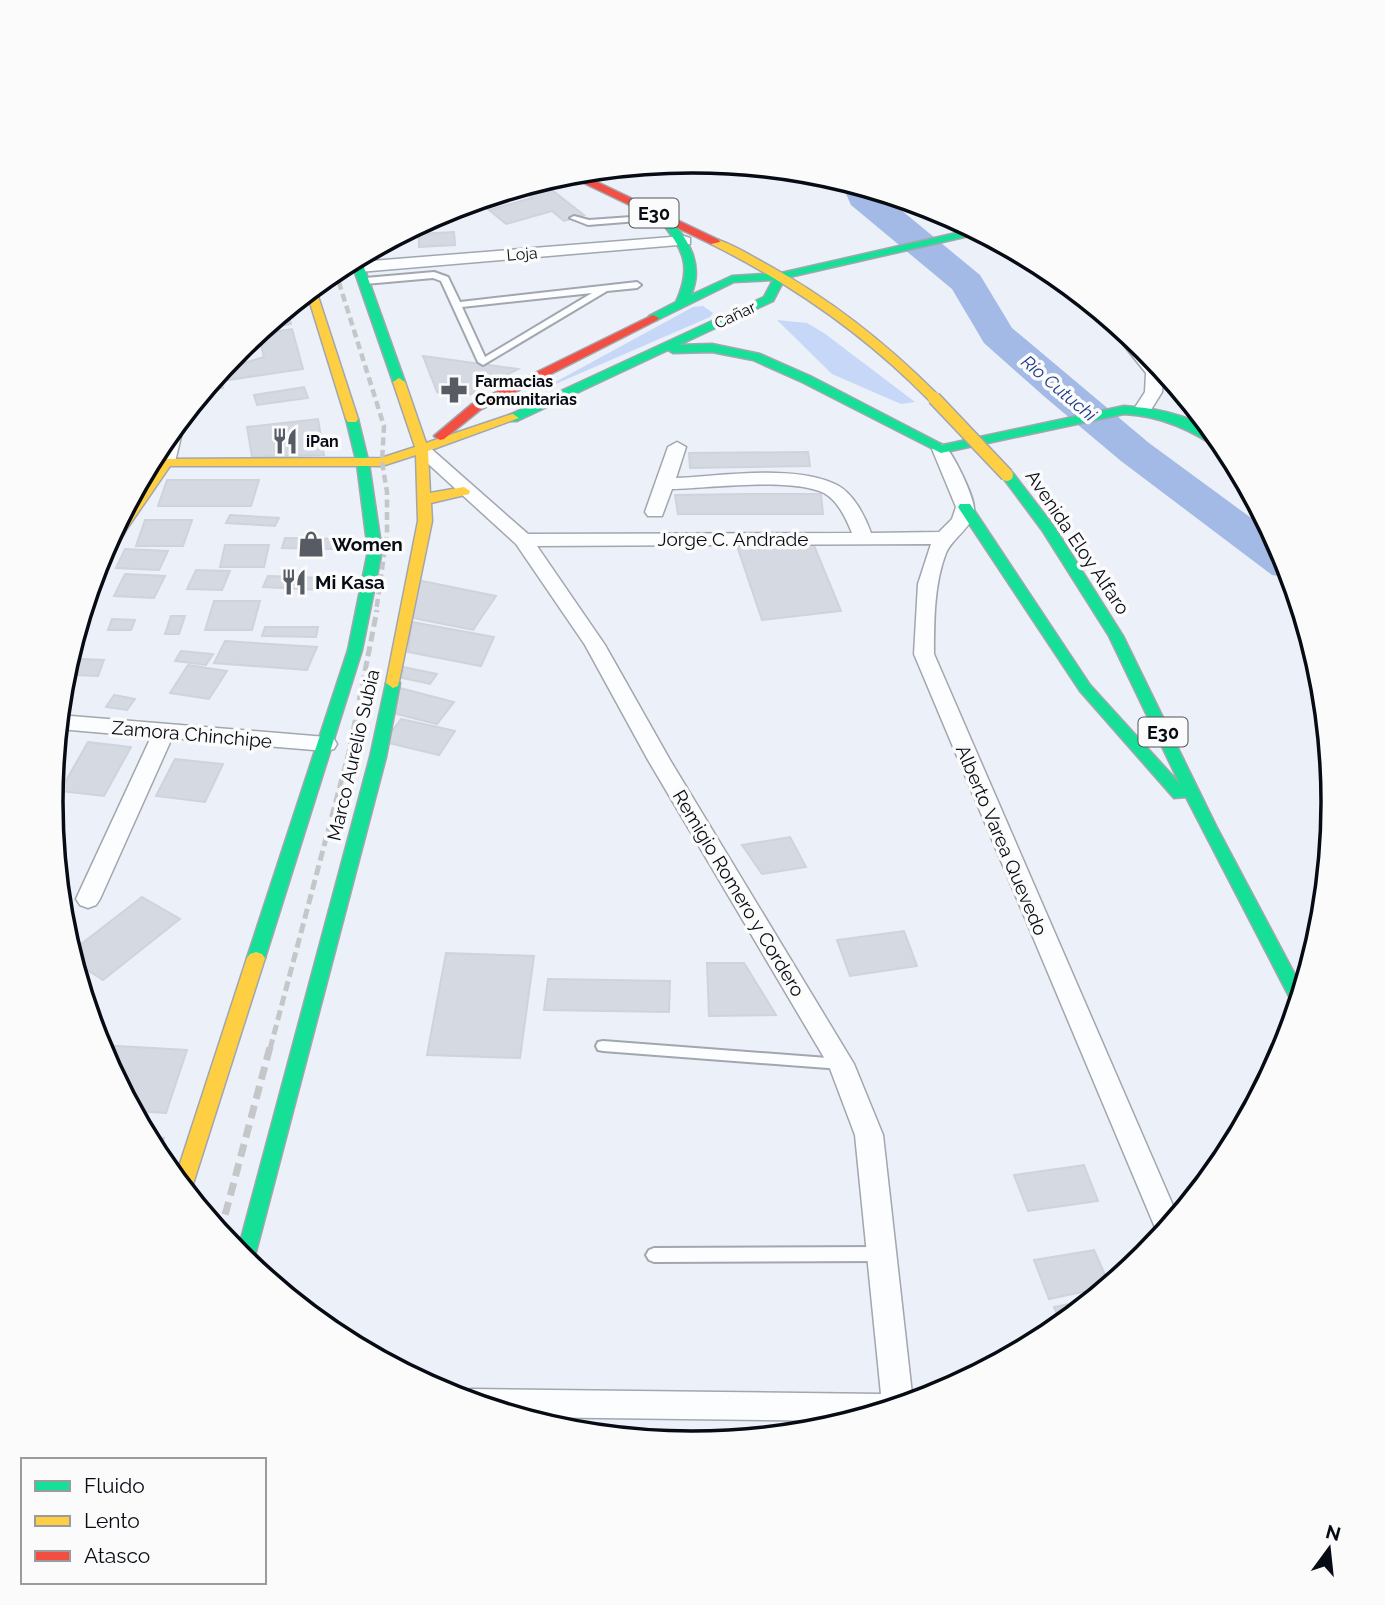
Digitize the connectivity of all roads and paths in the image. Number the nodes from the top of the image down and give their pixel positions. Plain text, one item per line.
1 (588, 182) edge
2 (662, 217) junction
3 (574, 218) dead end
4 (963, 234) edge
5 (684, 241) junction
6 (360, 269) edge
7 (781, 276) junction
8 (637, 285) dead end
9 (605, 289) junction
10 (314, 299) edge
11 (682, 302) junction
12 (456, 305) junction
13 (659, 351) junction
14 (1155, 375) edge
15 (403, 393) junction
16 (428, 407) dead end
17 (476, 407) junction
18 (1143, 409) junction
19 (447, 410) dead end
20 (1199, 430) edge
21 (677, 447) dead end
22 (941, 449) junction
23 (422, 450) junction
24 (163, 462) edge
25 (363, 464) junction
26 (666, 484) junction
27 (464, 491) junction
28 (424, 501) junction
29 (965, 507) junction
30 (655, 512) dead end
31 (863, 538) junction
32 (943, 538) junction
33 (523, 540) junction
34 (68, 723) edge
35 (164, 733) junction
36 (326, 744) junction
37 (1208, 826) junction
38 (88, 899) dead end
39 (1294, 989) edge
40 (603, 1046) dead end
41 (841, 1064) junction
42 (186, 1176) edge
43 (1165, 1219) edge
44 (248, 1249) edge
45 (882, 1254) junction
46 (654, 1255) dead end
47 (895, 1399) edge
48 (505, 1403) edge
49 (866, 1408) edge

1 - 2 main road, Avenida Eloy Alfaro / E30
2 - 3 lane
2 - 5 main road
2 - 7 main road, Avenida Eloy Alfaro / E30
4 - 7 main road
5 - 6 street, Loja
5 - 11 main road
6 - 12 lane
6 - 15 main road, Marco Aurelio Subia
7 - 11 main road, Cañar
7 - 13 main road, Cañar
7 - 37 main road, Avenida Eloy Alfaro / E30, bridge
8 - 9 lane
9 - 12 lane
9 - 12 lane
10 - 25 main road, Marco Aurelio Subia
11 - 17 main road, Cañar
13 - 22 main road
13 - 23 main road, Cañar
14 - 18 street
15 - 16 main road
15 - 23 main road, Marco Aurelio Subia
17 - 19 main road
17 - 23 main road, Cañar
18 - 20 main road
18 - 22 main road
21 - 26 street
22 - 29 street
23 - 25 main road, Cañar
23 - 27 street, Remigio Romero y Cordero
23 - 28 main road, Marco Aurelio Subia
24 - 25 main road, Cañar
25 - 36 main road, Marco Aurelio Subia
26 - 30 street
26 - 31 street
27 - 28 main road
27 - 33 street, Remigio Romero y Cordero
28 - 44 main road, Marco Aurelio Subia
29 - 32 street, Alberto Varea Quevedo
29 - 37 main road
31 - 32 street, Jorge C. Andrade
31 - 33 street, Jorge C. Andrade
32 - 43 street, Alberto Varea Quevedo
33 - 41 street, Remigio Romero y Cordero
34 - 35 street, Zamora Chinchipe
35 - 36 street, Zamora Chinchipe
35 - 38 street
36 - 42 main road, Marco Aurelio Subia
37 - 39 main road, Avenida Eloy Alfaro / E30
40 - 41 lane
41 - 45 street, Remigio Romero y Cordero
45 - 46 lane
45 - 47 street, Remigio Romero y Cordero
48 - 49 street

